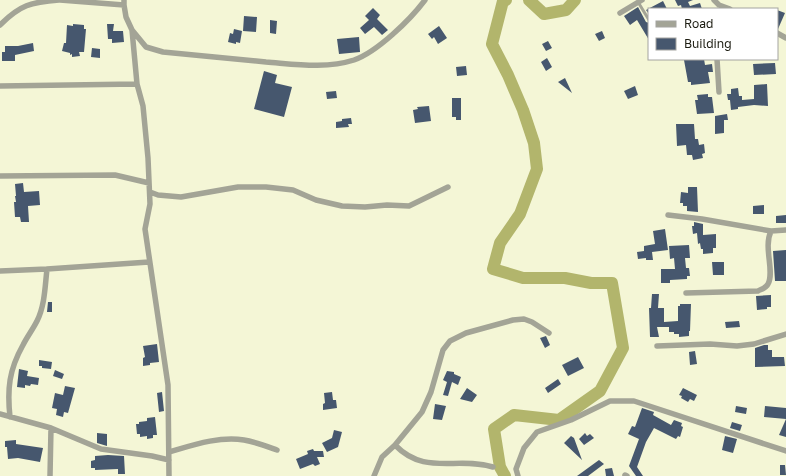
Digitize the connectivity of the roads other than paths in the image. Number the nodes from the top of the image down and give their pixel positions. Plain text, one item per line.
1 (60, 0) edge
2 (425, 0) edge
3 (714, 0) edge
4 (640, 1) edge
5 (124, 2) edge
6 (718, 7) edge
7 (620, 13) dead end
8 (648, 18) edge
9 (0, 25) edge
10 (132, 30) junction
11 (717, 60) edge
12 (137, 84) junction
13 (0, 86) edge
14 (719, 92) dead end
15 (0, 176) edge
16 (149, 183) junction
17 (448, 187) dead end
18 (150, 192) junction
19 (668, 215) dead end
20 (786, 230) edge
21 (771, 231) junction
22 (149, 262) junction
23 (47, 269) junction
24 (0, 271) edge
25 (686, 292) dead end
26 (548, 333) dead end
27 (786, 334) edge
28 (657, 346) dead end
29 (0, 414) edge
30 (10, 417) junction
31 (51, 428) junction
32 (395, 445) junction
33 (277, 450) dead end
34 (786, 451) edge
35 (168, 452) junction
36 (168, 460) junction
37 (493, 467) dead end
38 (50, 476) edge
39 (169, 476) edge
40 (374, 476) edge
41 (518, 476) edge

1 - 5 street
1 - 9 street
2 - 10 street
3 - 6 street
4 - 7 street
4 - 8 lane
5 - 10 street
10 - 12 street
11 - 14 street
12 - 13 street
12 - 16 street
15 - 16 street
16 - 18 street
17 - 18 street
18 - 22 street
19 - 21 street
20 - 21 street
21 - 25 street
22 - 23 street
22 - 35 street
23 - 24 street
23 - 30 street
26 - 32 street
27 - 28 street
29 - 30 street
30 - 31 street
31 - 36 street
31 - 38 street
32 - 37 street
32 - 40 street
33 - 35 street
34 - 41 street
35 - 36 street
36 - 39 street

